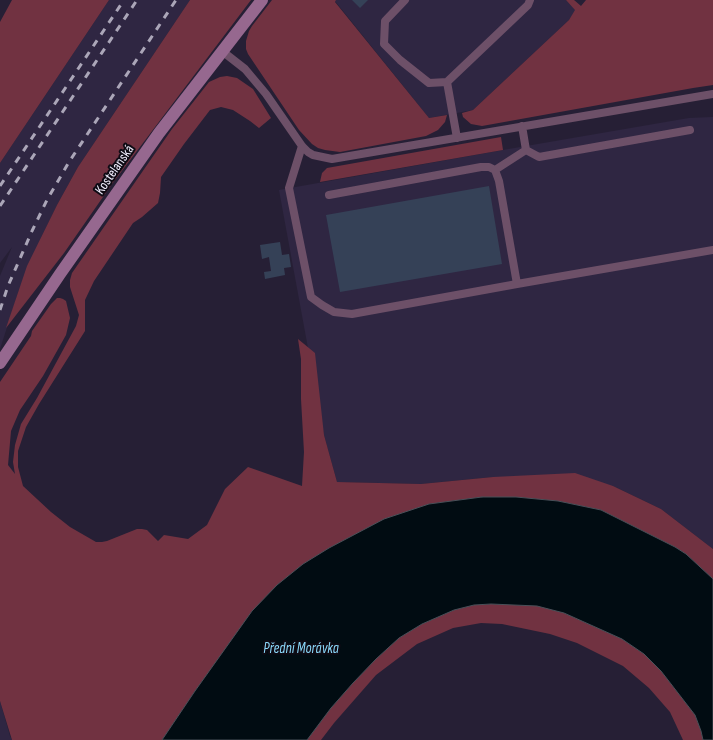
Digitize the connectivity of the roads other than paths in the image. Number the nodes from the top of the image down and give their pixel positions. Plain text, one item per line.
1 (262, 0) edge
2 (405, 0) edge
3 (530, 0) edge
4 (222, 51) junction
5 (447, 82) junction
6 (713, 94) edge
7 (522, 126) junction
8 (690, 130) dead end
9 (457, 138) junction
10 (302, 146) junction
11 (526, 150) junction
12 (495, 170) junction
13 (329, 195) dead end
14 (713, 250) edge
15 (517, 284) junction
16 (0, 363) edge

1 - 4 main road, Kostelanská
2 - 5 lane
3 - 5 lane
4 - 10 lane
4 - 16 main road, Kostelanská
5 - 9 lane
6 - 7 lane
7 - 9 lane
7 - 11 lane
8 - 11 lane
9 - 10 lane
10 - 15 lane
11 - 12 lane
12 - 13 lane
12 - 15 lane
14 - 15 lane

